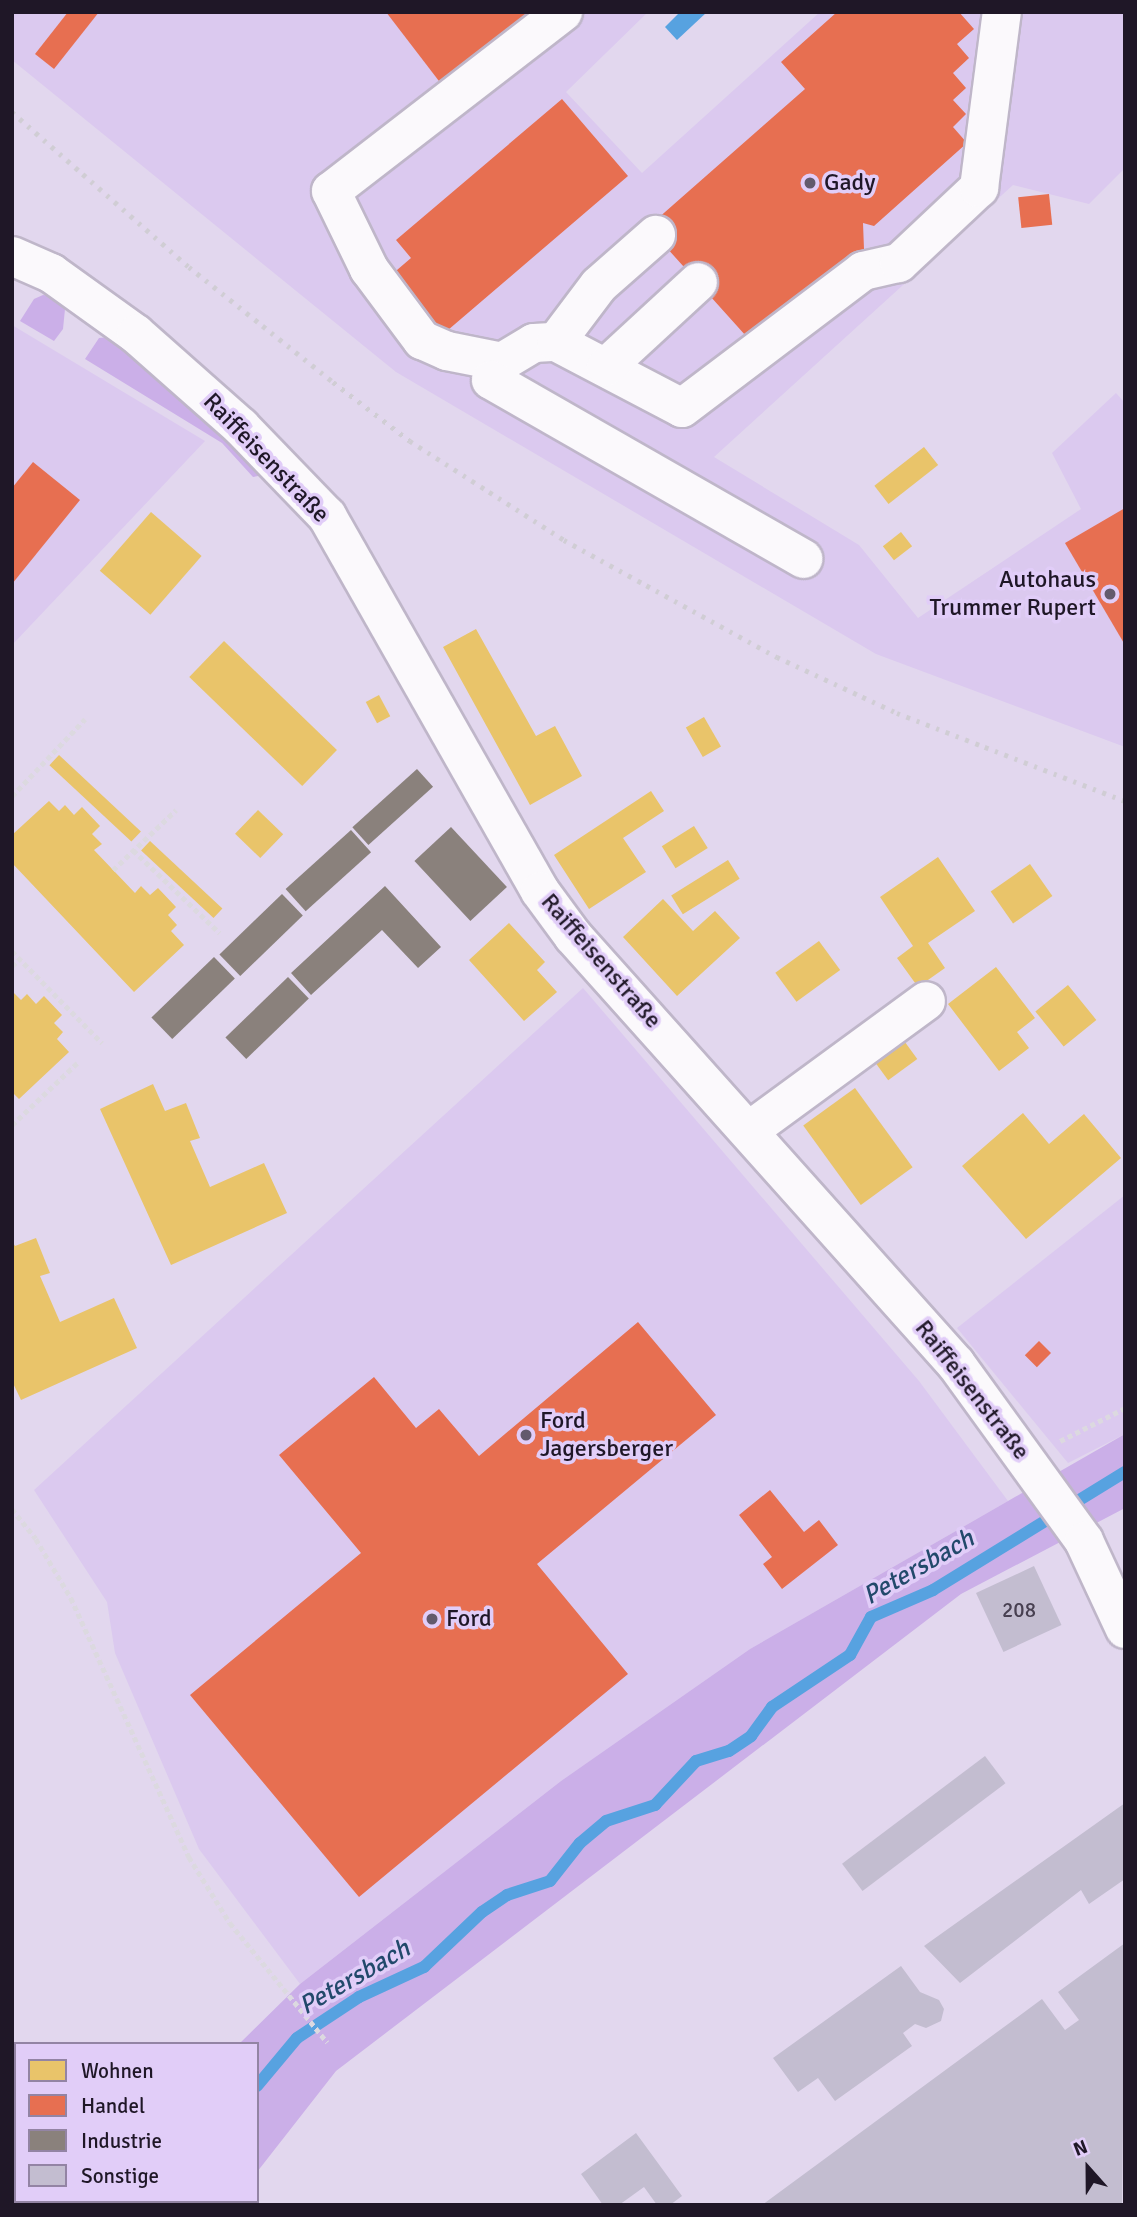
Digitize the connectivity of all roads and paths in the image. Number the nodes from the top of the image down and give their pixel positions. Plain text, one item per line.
1 (563, 12) edge
2 (1002, 12) edge
3 (656, 235) dead end
4 (12, 256) edge
5 (698, 282) dead end
6 (556, 342) junction
7 (502, 362) junction
8 (606, 367) junction
9 (803, 559) dead end
10 (85, 719) dead end
11 (12, 796) edge
12 (176, 810) dead end
13 (133, 850) junction
14 (113, 870) dead end
15 (220, 933) dead end
16 (12, 951) edge
17 (20, 959) junction
18 (12, 966) edge
19 (926, 1001) dead end
20 (102, 1043) dead end
21 (77, 1063) dead end
22 (12, 1125) edge
23 (750, 1130) junction
24 (1125, 1408) edge
25 (1031, 1466) junction
26 (12, 1508) edge
27 (1125, 1629) edge
28 (327, 2042) dead end

1 - 7 street
2 - 8 street
3 - 6 street
4 - 23 street, Raiffeisenstraße
5 - 8 street
6 - 7 street
6 - 8 street
7 - 9 street
10 - 11 path
12 - 13 path
13 - 14 path
13 - 15 path
16 - 17 path
17 - 18 path
17 - 20 path
19 - 23 street
21 - 22 path
23 - 25 street, Raiffeisenstraße
24 - 25 path
25 - 27 street, Raiffeisenstraße
26 - 28 path

